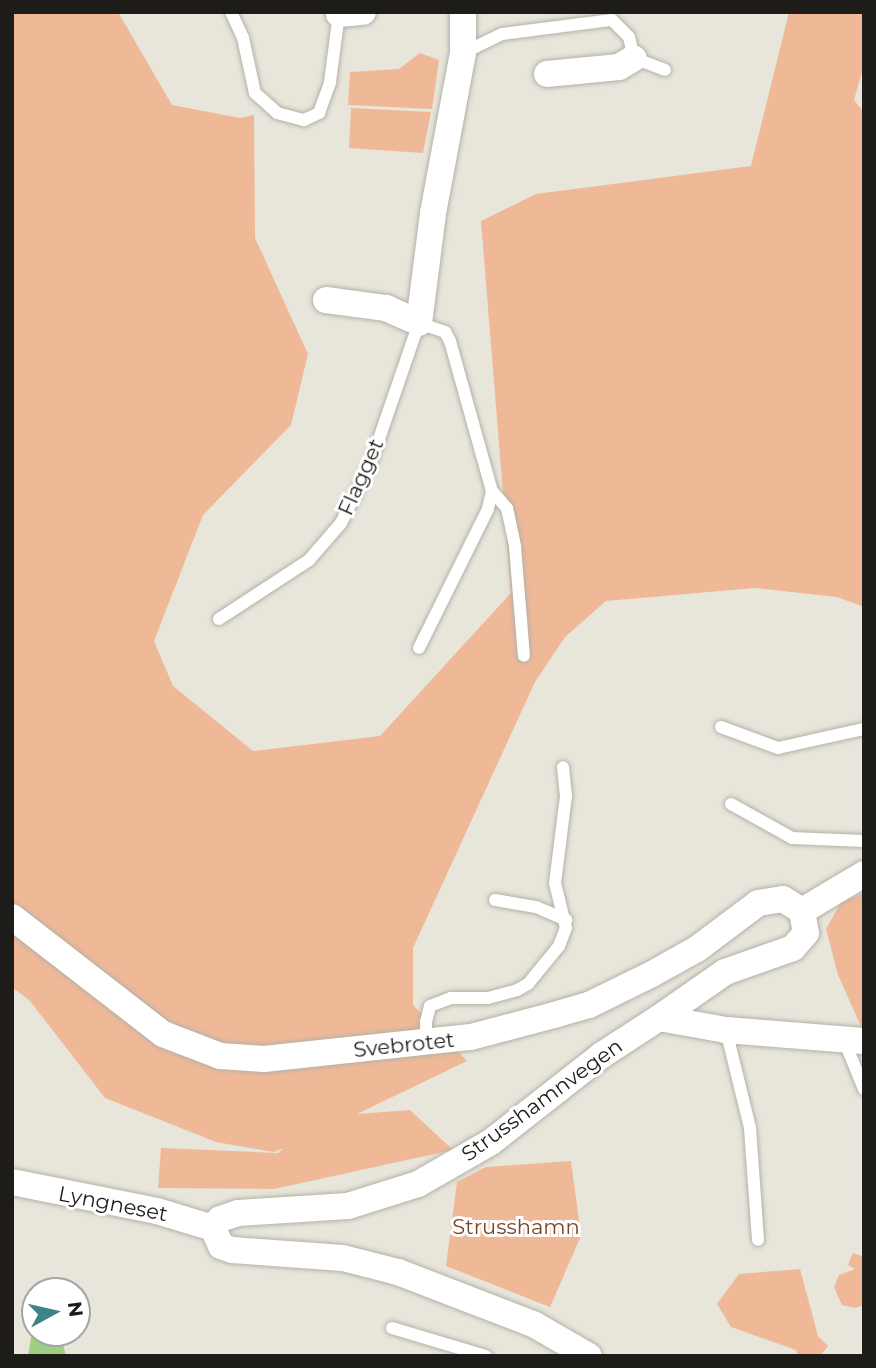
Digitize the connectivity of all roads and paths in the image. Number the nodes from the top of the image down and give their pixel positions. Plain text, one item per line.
1 (231, 12) edge
2 (463, 12) edge
3 (344, 13) edge
4 (463, 52) junction
5 (634, 58) junction
6 (665, 70) dead end
7 (547, 74) dead end
8 (326, 300) dead end
9 (419, 323) junction
10 (492, 491) junction
11 (219, 619) dead end
12 (419, 648) dead end
13 (524, 656) dead end
14 (721, 727) dead end
15 (864, 729) edge
16 (563, 767) dead end
17 (731, 804) dead end
18 (864, 841) edge
19 (864, 874) edge
20 (495, 900) dead end
21 (802, 911) junction
22 (12, 916) edge
23 (566, 920) junction
24 (659, 1018) junction
25 (726, 1030) junction
26 (854, 1040) edge
27 (427, 1043) junction
28 (864, 1089) edge
29 (12, 1182) edge
30 (213, 1228) junction
31 (758, 1240) dead end
32 (392, 1328) dead end
33 (486, 1356) edge
34 (589, 1356) edge

1 - 3 lane
2 - 4 street, Flagget
4 - 5 lane
4 - 9 street, Flagget
5 - 6 lane
5 - 7 street
8 - 9 street
9 - 10 lane
9 - 11 lane, Flagget
10 - 12 lane
10 - 13 lane
14 - 15 lane
16 - 23 lane
17 - 18 lane
19 - 21 street
20 - 23 lane
21 - 24 street, Strusshamnvegen
21 - 27 street, Svebrotet
22 - 27 street, Svebrotet
23 - 27 lane
24 - 25 street
24 - 30 street, Strusshamnvegen
25 - 26 street
25 - 31 lane
26 - 28 lane
29 - 30 street, Lyngneset
30 - 34 street
32 - 33 lane

